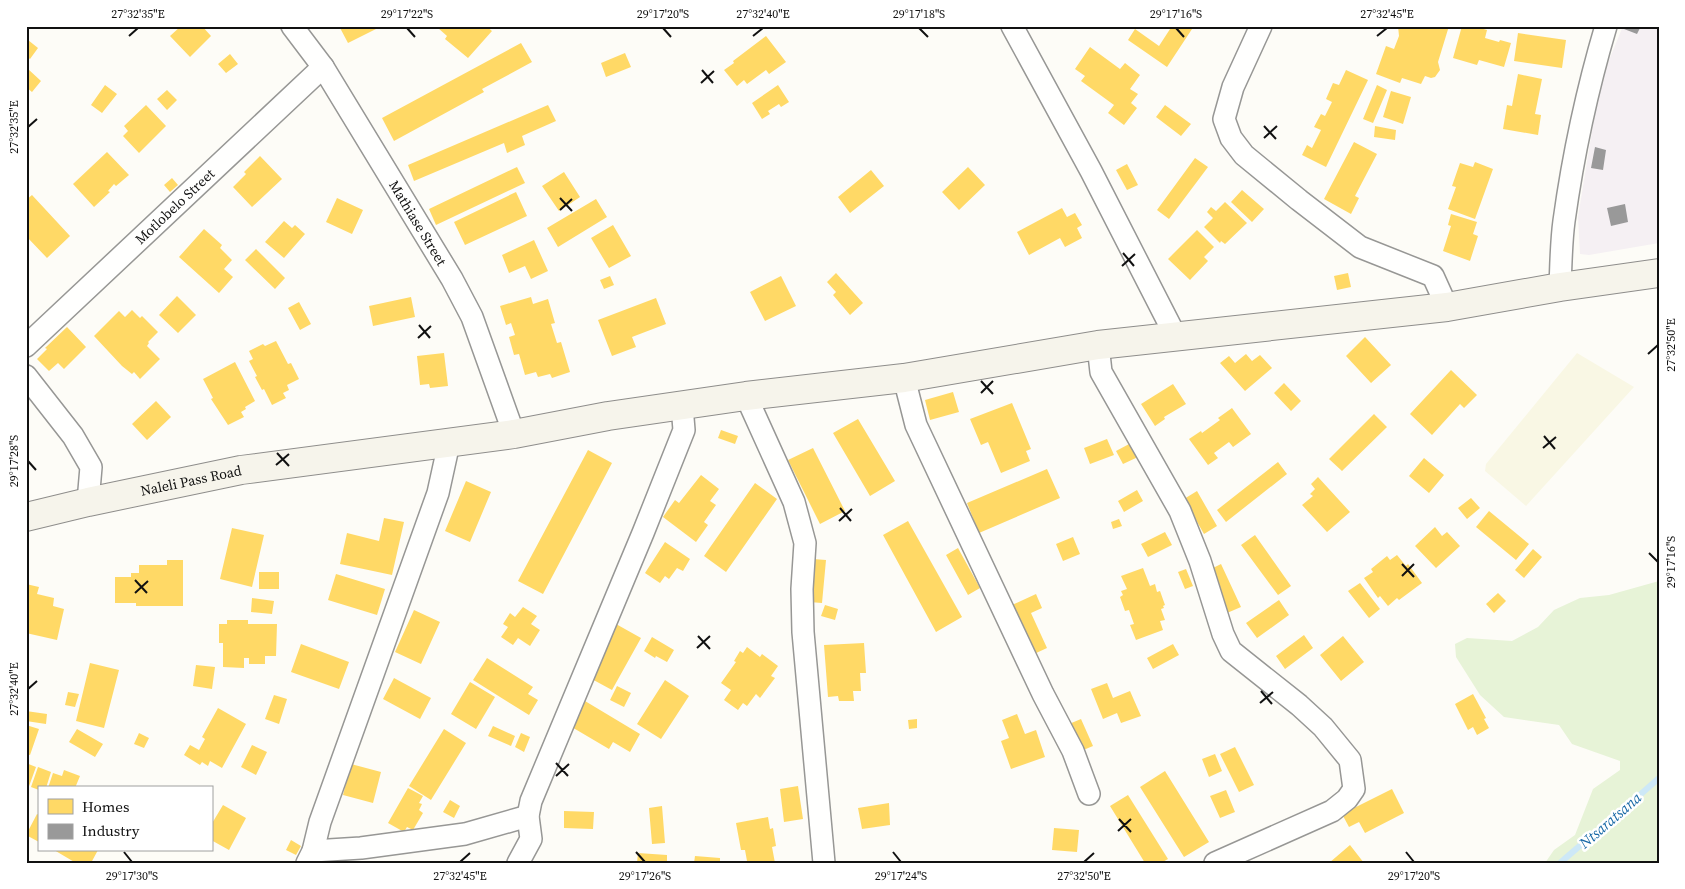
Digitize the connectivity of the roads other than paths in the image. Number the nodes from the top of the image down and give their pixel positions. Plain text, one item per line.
1 (292, 26) edge
2 (1012, 26) edge
3 (1261, 26) edge
4 (1606, 26) edge
5 (322, 67) junction
6 (1659, 273) edge
7 (1560, 287) junction
8 (1447, 307) junction
9 (1176, 337) junction
10 (1098, 345) junction
11 (26, 346) edge
12 (26, 376) edge
13 (904, 378) junction
14 (746, 396) junction
15 (682, 406) junction
16 (514, 434) junction
17 (449, 443) junction
18 (88, 502) junction
19 (26, 517) edge
20 (1089, 794) dead end
21 (528, 816) junction
22 (310, 857) edge
23 (518, 863) edge
24 (824, 863) edge
25 (1215, 863) edge

1 - 5 street, Mathiase Street
2 - 9 street
3 - 8 street
4 - 7 street
5 - 11 street, Motlobelo Street
5 - 16 street, Mathiase Street
6 - 7 main road, Naleli Pass Road
7 - 8 main road, Naleli Pass Road
8 - 9 main road, Naleli Pass Road
9 - 10 main road, Naleli Pass Road
10 - 13 main road, Naleli Pass Road
10 - 25 street
12 - 18 street
13 - 14 main road, Naleli Pass Road
13 - 20 street
14 - 15 main road, Naleli Pass Road
14 - 24 street
15 - 16 main road, Naleli Pass Road
15 - 21 street
16 - 17 main road, Naleli Pass Road
17 - 18 main road, Naleli Pass Road
17 - 22 street
18 - 19 main road, Naleli Pass Road
21 - 22 street
21 - 23 street

